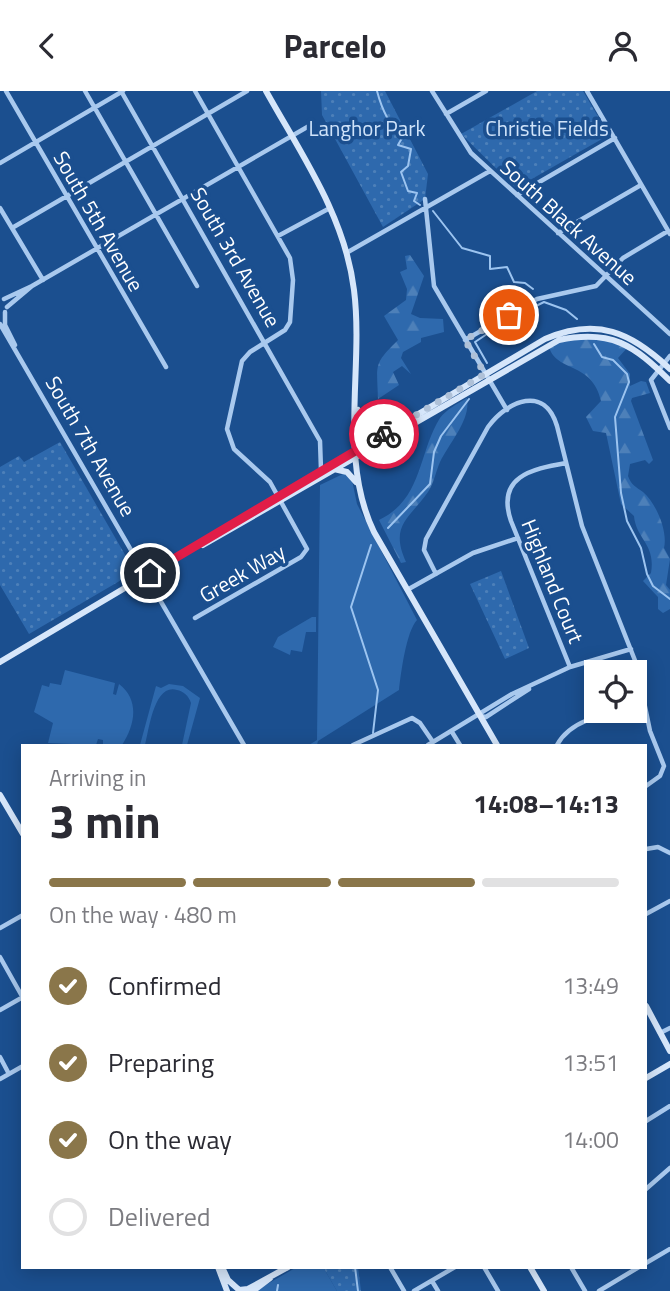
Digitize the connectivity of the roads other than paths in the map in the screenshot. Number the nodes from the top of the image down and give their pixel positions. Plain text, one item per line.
1 (6, 91) edge
2 (86, 91) edge
3 (122, 91) edge
4 (195, 91) edge
5 (247, 91) edge
6 (265, 91) edge
7 (432, 91) edge
8 (485, 91) edge
9 (587, 91) edge
10 (95, 108) junction
11 (208, 114) junction
12 (446, 114) junction
13 (309, 126) dead end
14 (291, 137) junction
15 (615, 138) junction
16 (35, 143) junction
17 (152, 146) junction
18 (126, 161) junction
19 (0, 163) edge
20 (239, 167) junction
21 (490, 171) junction
22 (642, 185) junction
23 (517, 195) junction
24 (65, 197) junction
25 (425, 199) dead end
26 (183, 200) junction
27 (0, 208) edge
28 (331, 208) junction
29 (425, 208) junction
30 (156, 215) junction
31 (12, 228) junction
32 (669, 232) edge
33 (558, 233) junction
34 (278, 236) junction
35 (96, 250) junction
36 (348, 252) junction
37 (606, 276) junction
38 (43, 280) junction
39 (32, 286) junction
40 (198, 286) dead end
41 (2, 298) edge
42 (4, 311) edge
43 (0, 324) edge
44 (670, 334) edge
45 (465, 340) junction
46 (265, 343) junction
47 (15, 345) junction
48 (670, 356) edge
49 (661, 365) junction
50 (166, 367) dead end
51 (670, 369) edge
52 (487, 377) junction
53 (670, 380) edge
54 (356, 405) junction
55 (507, 410) junction
56 (670, 428) edge
57 (392, 430) junction
58 (355, 453) junction
59 (566, 463) junction
60 (332, 469) junction
61 (321, 470) junction
62 (357, 483) junction
63 (280, 498) junction
64 (518, 538) junction
65 (436, 574) junction
66 (145, 576) junction
67 (407, 590) junction
68 (195, 618) dead end
69 (631, 649) junction
70 (634, 660) edge
71 (0, 662) edge
72 (570, 667) junction
73 (480, 716) junction
74 (647, 716) edge
75 (584, 722) edge
76 (452, 732) junction
77 (243, 744) edge
78 (355, 744) edge
79 (430, 744) edge
80 (459, 744) edge
81 (496, 744) edge
82 (558, 744) edge
83 (647, 785) edge
84 (0, 795) edge
85 (21, 831) edge
86 (647, 849) edge
87 (670, 852) edge
88 (670, 901) edge
89 (647, 913) edge
90 (21, 916) edge
91 (0, 928) edge
92 (0, 957) edge
93 (21, 994) edge
94 (21, 998) edge
95 (647, 1008) edge
96 (0, 1010) edge
97 (670, 1028) edge
98 (660, 1034) junction
99 (670, 1051) edge
100 (0, 1057) edge
101 (668, 1065) edge
102 (21, 1067) edge
103 (9, 1074) junction
104 (647, 1077) edge
105 (0, 1079) edge
106 (670, 1106) edge
107 (647, 1120) edge
108 (670, 1168) edge
109 (647, 1188) edge
110 (670, 1249) edge
111 (647, 1262) edge
112 (221, 1269) edge
113 (221, 1269) edge
114 (285, 1269) edge
115 (391, 1269) edge
116 (453, 1269) edge
117 (485, 1269) edge
118 (531, 1269) edge
119 (572, 1269) edge
120 (636, 1269) edge
121 (270, 1278) junction
122 (432, 1281) junction
123 (239, 1290) edge
124 (228, 1291) edge
125 (253, 1291) edge
126 (404, 1291) edge
127 (414, 1291) edge
128 (438, 1291) edge
129 (498, 1291) edge
130 (544, 1291) edge
131 (585, 1291) edge
132 (598, 1291) edge

1 - 16 street, South 5th Avenue
2 - 10 street
3 - 10 street
3 - 17 street, South 3rd Avenue
4 - 11 street, Greek Way
5 - 11 street
6 - 14 main road
7 - 12 street, South Black Avenue
8 - 12 street
9 - 15 street
10 - 16 street
10 - 18 street
11 - 17 street
11 - 20 street, Greek Way
12 - 21 street, South Black Avenue
13 - 14 street
14 - 20 street
14 - 28 main road
15 - 22 street
15 - 23 street
16 - 19 street
16 - 24 street, South 5th Avenue
17 - 18 street
17 - 26 street, South 3rd Avenue
18 - 24 street
18 - 30 street
20 - 26 street
20 - 34 street, Greek Way
21 - 23 street, South Black Avenue
21 - 29 street
22 - 32 street
22 - 33 street
23 - 33 street, South Black Avenue
24 - 31 street
24 - 35 street, South 5th Avenue
25 - 29 street
26 - 30 street
26 - 46 street, South 3rd Avenue
27 - 31 street
28 - 34 street
28 - 36 main road
29 - 36 street
29 - 45 street
30 - 35 street
30 - 40 street
31 - 38 street
32 - 37 street
33 - 37 street, South Black Avenue
34 - 46 street, Greek Way
35 - 38 street
35 - 50 street, South 5th Avenue
36 - 54 main road
37 - 44 street, South Black Avenue
37 - 45 street
38 - 39 street
39 - 41 street
39 - 42 street
41 - 42 street, South 7th Avenue
42 - 47 street, South 7th Avenue
43 - 47 street, South 7th Avenue
45 - 52 street
46 - 61 street, South 3rd Avenue
46 - 63 street, Greek Way
47 - 66 street, South 7th Avenue
48 - 49 street
49 - 51 main road
49 - 52 main road
49 - 53 main road
49 - 56 street
52 - 55 street
52 - 57 main road
52 - 58 main road
54 - 57 main road
54 - 58 main road
55 - 59 street
55 - 65 street
57 - 58 main road
58 - 60 main road
58 - 61 main road
58 - 62 main road
59 - 64 street, Highland Court
59 - 69 street
60 - 62 main road
60 - 63 main road
61 - 63 main road
62 - 67 main road
63 - 66 main road
63 - 68 street, Greek Way
64 - 65 street
64 - 72 street, Highland Court
65 - 67 street
66 - 71 main road
66 - 77 street, South 7th Avenue
67 - 73 main road
69 - 70 street
69 - 72 street
72 - 73 street
73 - 76 street
73 - 81 main road
74 - 83 street
75 - 82 street
76 - 79 street
76 - 80 street
78 - 79 street
84 - 85 main road
86 - 87 street
88 - 89 street
90 - 91 street
92 - 93 street
94 - 96 street
95 - 98 main road
97 - 98 street
98 - 99 main road
99 - 101 main road
100 - 103 street
101 - 104 main road
102 - 103 street
103 - 105 street
106 - 107 street
108 - 109 street
110 - 111 street
112 - 123 main road
113 - 124 main road
114 - 121 main road
115 - 126 street
116 - 122 street
117 - 129 street
118 - 130 main road
119 - 131 street
120 - 132 street
121 - 123 main road
121 - 125 main road
122 - 127 street
122 - 128 street
123 - 124 main road

